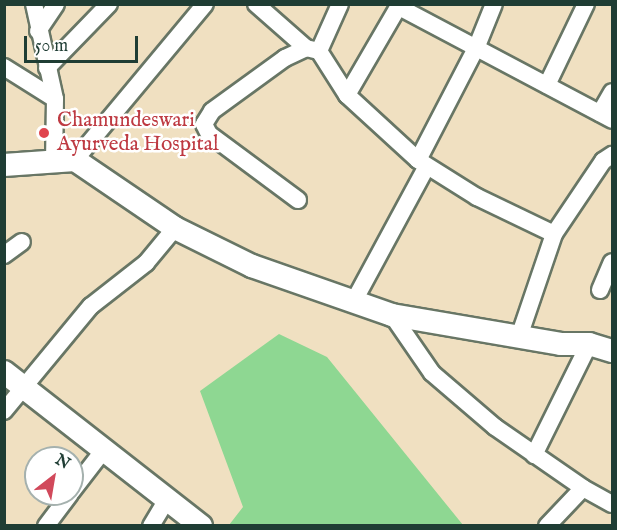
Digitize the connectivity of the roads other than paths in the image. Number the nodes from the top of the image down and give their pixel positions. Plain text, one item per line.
1 (34, 4) edge
2 (56, 4) edge
3 (109, 4) edge
4 (205, 4) edge
5 (255, 4) edge
6 (340, 4) edge
7 (494, 4) edge
8 (586, 4) edge
9 (400, 6) edge
10 (38, 31) junction
11 (477, 46) junction
12 (313, 49) junction
13 (4, 67) edge
14 (47, 68) junction
15 (548, 85) junction
16 (612, 92) edge
17 (347, 95) junction
18 (55, 99) junction
19 (606, 116) edge
20 (612, 155) edge
21 (64, 160) junction
22 (423, 163) junction
23 (4, 165) edge
24 (298, 200) dead end
25 (175, 228) junction
26 (554, 234) junction
27 (22, 242) dead end
28 (4, 255) edge
29 (612, 262) edge
30 (600, 290) dead end
31 (354, 301) junction
32 (392, 315) junction
33 (520, 334) junction
34 (589, 344) junction
35 (612, 351) edge
36 (4, 372) edge
37 (24, 386) junction
38 (4, 411) edge
39 (103, 451) junction
40 (534, 454) junction
41 (84, 476) edge
42 (583, 489) junction
43 (167, 500) junction
44 (612, 504) edge
45 (61, 506) edge
46 (46, 525) edge
47 (151, 525) edge
48 (201, 525) edge
49 (547, 525) edge

1 - 10 street
2 - 10 street
3 - 14 street
4 - 21 street
5 - 12 street
6 - 12 street
7 - 11 street
8 - 15 street
9 - 11 street
9 - 17 street
10 - 14 street
11 - 15 street
11 - 22 street
12 - 17 street
12 - 24 street
13 - 18 street
14 - 18 street
15 - 19 street
16 - 19 street
17 - 22 street
18 - 21 street
20 - 26 street
21 - 23 street
21 - 25 street
22 - 26 street
22 - 31 street
25 - 31 street
25 - 37 street
26 - 33 street
27 - 28 street
29 - 30 street
31 - 32 street
32 - 33 street
32 - 40 street
33 - 34 street
34 - 35 street
34 - 40 street
36 - 37 street
37 - 38 street
37 - 39 street
39 - 41 street
39 - 43 street
40 - 42 street
42 - 44 street
42 - 49 street
43 - 47 street
43 - 48 street
45 - 46 street

